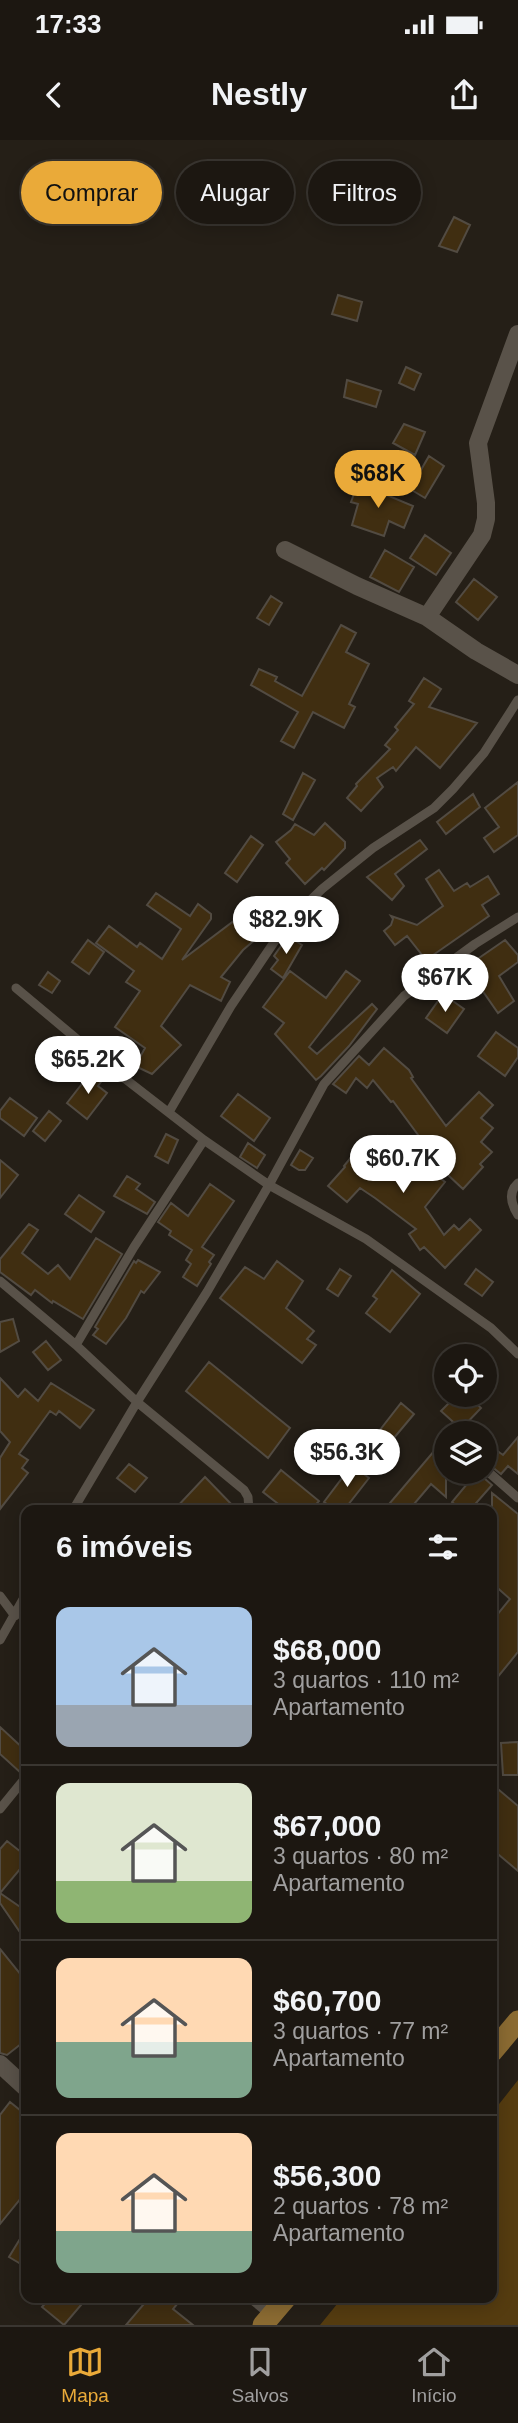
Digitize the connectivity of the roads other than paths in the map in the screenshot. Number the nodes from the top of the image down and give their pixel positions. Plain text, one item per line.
1 (518, 334) edge
2 (285, 550) dead end
3 (427, 617) junction
4 (518, 675) edge
5 (518, 700) edge
6 (518, 917) edge
7 (16, 988) dead end
8 (169, 1112) junction
9 (204, 1139) junction
10 (518, 1183) edge
11 (269, 1185) junction
12 (518, 1215) edge
13 (0, 1281) edge
14 (76, 1345) junction
15 (518, 1354) edge
16 (137, 1402) junction
17 (497, 1480) edge
18 (518, 1498) edge
19 (76, 1505) edge
20 (249, 1505) edge
21 (0, 1596) edge
22 (21, 1604) edge
23 (15, 1616) junction
24 (0, 1640) edge
25 (21, 1783) edge
26 (0, 1809) edge
27 (514, 2033) edge
28 (497, 2048) edge
29 (0, 2064) edge
30 (21, 2083) edge

1 - 3 street
2 - 3 street
3 - 4 street
5 - 8 lane
6 - 11 lane
7 - 8 lane
8 - 9 lane
9 - 11 lane
9 - 14 lane
10 - 12 lane
11 - 15 lane
11 - 16 lane
13 - 14 lane
14 - 16 lane
16 - 19 lane
16 - 20 lane
17 - 18 lane
21 - 23 lane
22 - 23 lane
23 - 24 lane
25 - 26 lane
27 - 28 main road
29 - 30 street

